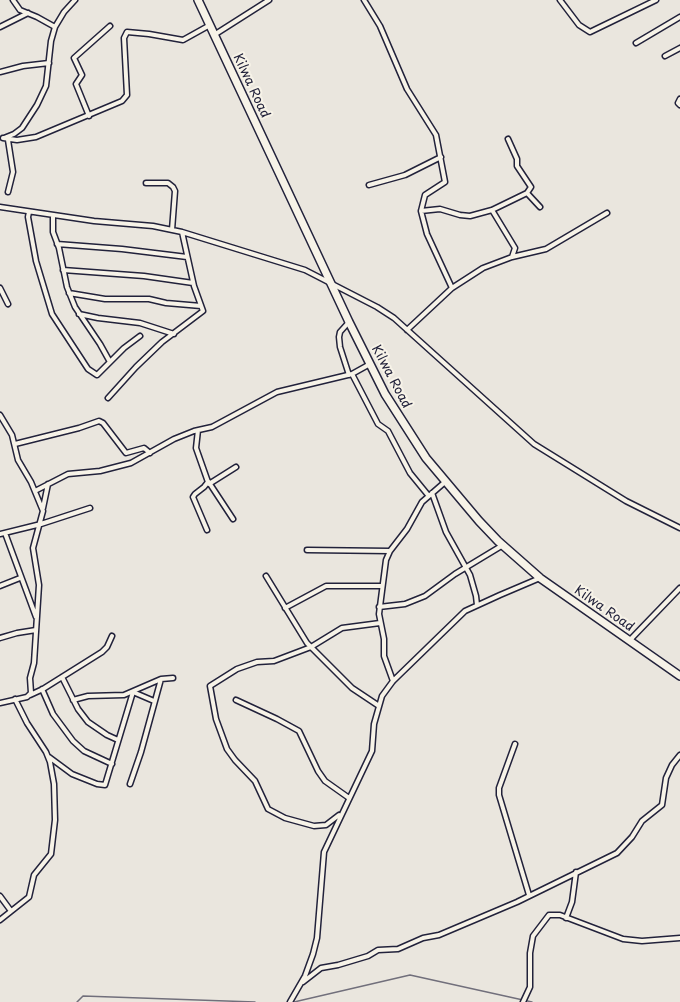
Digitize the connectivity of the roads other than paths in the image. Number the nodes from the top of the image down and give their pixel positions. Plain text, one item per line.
1 (13, 0) edge
2 (75, 0) edge
3 (198, 0) edge
4 (269, 0) edge
5 (364, 0) edge
6 (560, 0) edge
7 (656, 0) edge
8 (28, 13) junction
9 (680, 17) edge
10 (210, 25) junction
11 (110, 26) dead end
12 (0, 27) edge
13 (55, 27) junction
14 (214, 35) junction
15 (636, 43) dead end
16 (680, 48) edge
17 (664, 56) dead end
18 (49, 64) junction
19 (0, 72) edge
20 (680, 99) edge
21 (680, 106) edge
22 (89, 116) junction
23 (1, 139) edge
24 (508, 139) dead end
25 (8, 140) junction
26 (441, 156) junction
27 (146, 183) dead end
28 (370, 185) dead end
29 (8, 192) dead end
30 (528, 193) junction
31 (540, 206) dead end
32 (0, 208) edge
33 (492, 210) junction
34 (421, 211) junction
35 (29, 212) junction
36 (607, 213) dead end
37 (53, 215) junction
38 (172, 230) junction
39 (182, 232) junction
40 (57, 244) junction
41 (188, 257) junction
42 (512, 257) junction
43 (63, 270) junction
44 (193, 282) junction
45 (332, 284) junction
46 (0, 288) edge
47 (452, 288) junction
48 (69, 293) junction
49 (8, 304) dead end
50 (202, 306) junction
51 (79, 314) junction
52 (349, 322) junction
53 (407, 330) junction
54 (174, 334) junction
55 (140, 336) dead end
56 (110, 362) junction
57 (370, 364) junction
58 (351, 374) junction
59 (108, 398) dead end
60 (0, 415) edge
61 (198, 430) junction
62 (15, 444) junction
63 (150, 453) junction
64 (236, 467) dead end
65 (208, 482) junction
66 (445, 482) junction
67 (48, 484) junction
68 (35, 491) junction
69 (430, 494) junction
70 (43, 508) junction
71 (90, 508) dead end
72 (233, 519) dead end
73 (41, 524) junction
74 (680, 528) edge
75 (207, 530) dead end
76 (5, 533) junction
77 (0, 534) edge
78 (503, 545) junction
79 (308, 550) dead end
80 (390, 551) junction
81 (466, 568) junction
82 (266, 576) dead end
83 (20, 578) junction
84 (540, 578) junction
85 (0, 586) edge
86 (382, 586) junction
87 (680, 588) edge
88 (477, 605) junction
89 (379, 607) junction
90 (285, 608) junction
91 (36, 618) junction
92 (380, 623) junction
93 (36, 630) junction
94 (112, 636) dead end
95 (0, 638) edge
96 (630, 641) junction
97 (311, 647) junction
98 (680, 676) edge
99 (62, 677) junction
100 (173, 678) dead end
101 (161, 679) junction
102 (393, 681) junction
103 (42, 689) junction
104 (133, 692) junction
105 (30, 695) junction
106 (16, 699) junction
107 (73, 700) junction
108 (236, 700) dead end
109 (154, 701) junction
110 (0, 703) edge
111 (379, 706) junction
112 (118, 740) junction
113 (515, 744) dead end
114 (680, 755) edge
115 (48, 756) junction
116 (112, 764) junction
117 (130, 784) dead end
118 (349, 798) junction
119 (341, 814) junction
120 (576, 872) junction
121 (529, 895) junction
122 (0, 896) edge
123 (10, 911) junction
124 (566, 918) junction
125 (0, 920) edge
126 (680, 938) edge
127 (302, 983) junction
128 (290, 1002) edge
129 (524, 1002) edge

1 - 8 street
2 - 13 street
3 - 10 highway, Kilwa Road
4 - 14 street
5 - 26 street
6 - 7 street
8 - 12 street
8 - 13 street
9 - 15 street
10 - 14 highway, Kilwa Road
10 - 22 street
11 - 22 street
13 - 18 street
14 - 45 highway, Kilwa Road
16 - 17 street
18 - 19 street
18 - 23 street
20 - 21 street
22 - 25 street
23 - 25 street
24 - 30 street
25 - 29 street
26 - 28 street
26 - 34 street
27 - 38 street
30 - 31 street
30 - 33 street
32 - 35 street
33 - 34 street
33 - 42 street
34 - 47 street
35 - 37 street
35 - 56 street
36 - 42 street
37 - 38 street
37 - 40 street
38 - 39 street
39 - 41 street
39 - 45 street
40 - 41 street
40 - 43 street
41 - 44 street
42 - 47 street
43 - 44 street
43 - 48 street
44 - 50 street
45 - 52 highway, Kilwa Road
45 - 53 street
46 - 49 street
47 - 53 street
48 - 50 street
48 - 51 street
50 - 54 street
51 - 54 street
51 - 56 street
52 - 57 highway, Kilwa Road
52 - 58 street
53 - 74 street
54 - 59 street
55 - 56 street
57 - 58 street
57 - 66 highway, Kilwa Road
58 - 61 street
58 - 69 street
60 - 62 street
61 - 63 street
61 - 65 street
62 - 63 street
62 - 68 street
63 - 67 street
64 - 65 street
65 - 72 street
65 - 75 street
66 - 69 street
66 - 78 highway, Kilwa Road
67 - 68 street
67 - 70 street
68 - 70 street
69 - 80 street
69 - 81 street
70 - 73 street
71 - 73 street
73 - 76 street
73 - 91 street
76 - 77 street
76 - 83 street
78 - 81 street
78 - 84 highway, Kilwa Road
79 - 80 street
80 - 86 street
81 - 88 street
81 - 89 street
82 - 90 street
83 - 85 street
83 - 91 street
84 - 88 street
84 - 96 highway, Kilwa Road
86 - 89 street
86 - 90 street
87 - 96 street
88 - 102 street
89 - 92 street
90 - 97 street
91 - 93 street
92 - 97 street
92 - 102 street
93 - 95 street
93 - 105 street
94 - 99 street
96 - 98 highway, Kilwa Road
97 - 111 street
97 - 119 street
99 - 103 street
99 - 107 street
100 - 101 street
101 - 104 street
101 - 109 street
102 - 111 street
103 - 105 street
103 - 116 street
104 - 107 street
104 - 109 street
104 - 112 street
105 - 106 street
106 - 110 street
106 - 115 street
107 - 112 street
108 - 118 street
109 - 117 street
111 - 118 street
112 - 116 street
113 - 121 street
114 - 120 street
115 - 116 street
115 - 123 street
118 - 119 street
119 - 127 street
120 - 121 street
120 - 124 street
121 - 127 street
122 - 123 street
123 - 125 street
124 - 126 street
124 - 129 street
127 - 128 street

